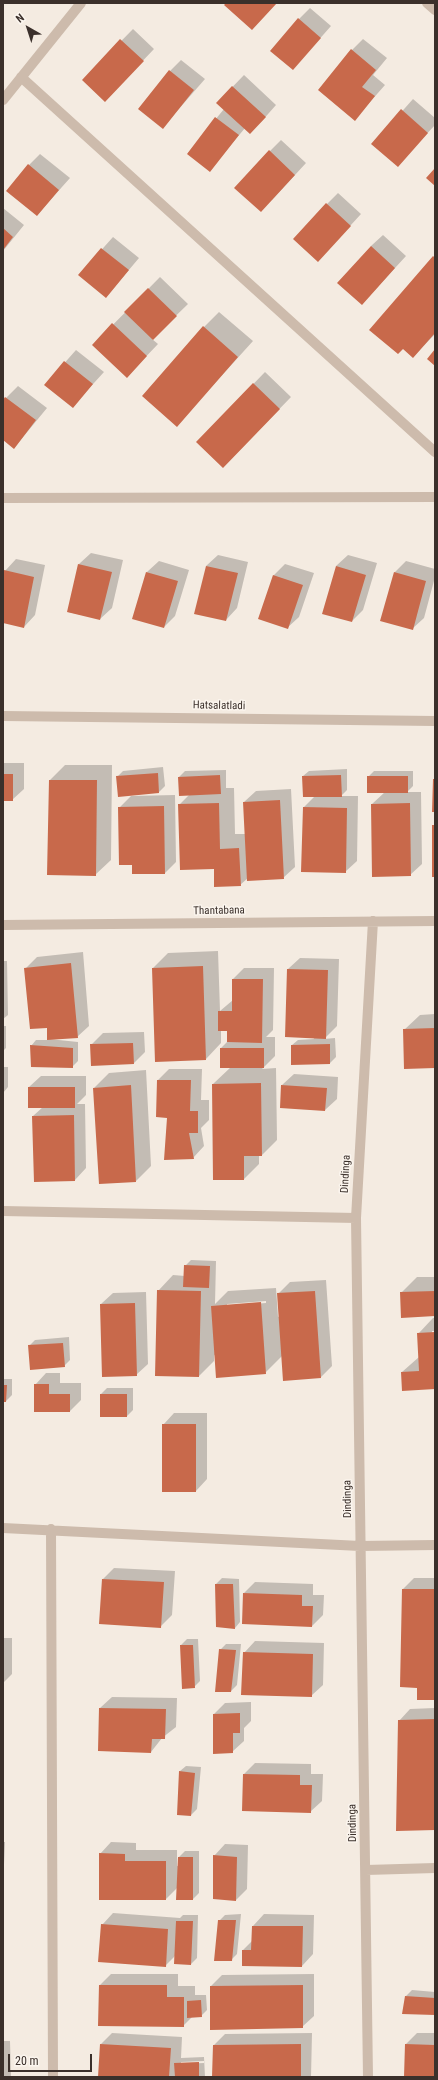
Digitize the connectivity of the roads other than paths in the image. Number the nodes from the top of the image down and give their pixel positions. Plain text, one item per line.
1 (81, 3) edge
2 (427, 3) edge
3 (435, 10) edge
4 (21, 77) junction
5 (3, 100) edge
6 (435, 452) edge
7 (435, 497) edge
8 (3, 498) edge
9 (3, 716) edge
10 (435, 720) edge
11 (373, 920) junction
12 (435, 921) edge
13 (3, 925) edge
14 (3, 1211) edge
15 (356, 1218) junction
16 (3, 1528) edge
17 (51, 1529) junction
18 (435, 1545) edge
19 (360, 1546) junction
20 (435, 1868) edge
21 (366, 1870) junction
22 (53, 2077) edge
23 (368, 2077) edge

1 - 4 street
2 - 3 street
4 - 5 street
4 - 6 street
7 - 8 street
9 - 10 street, Hatsalatladi
11 - 12 street, Thantabana
11 - 13 street, Thantabana
11 - 15 street, Dindinga
14 - 15 street
15 - 19 street, Dindinga
16 - 17 street
17 - 19 street
17 - 22 street
18 - 19 street
19 - 21 street, Dindinga
20 - 21 street
21 - 23 street, Dindinga

